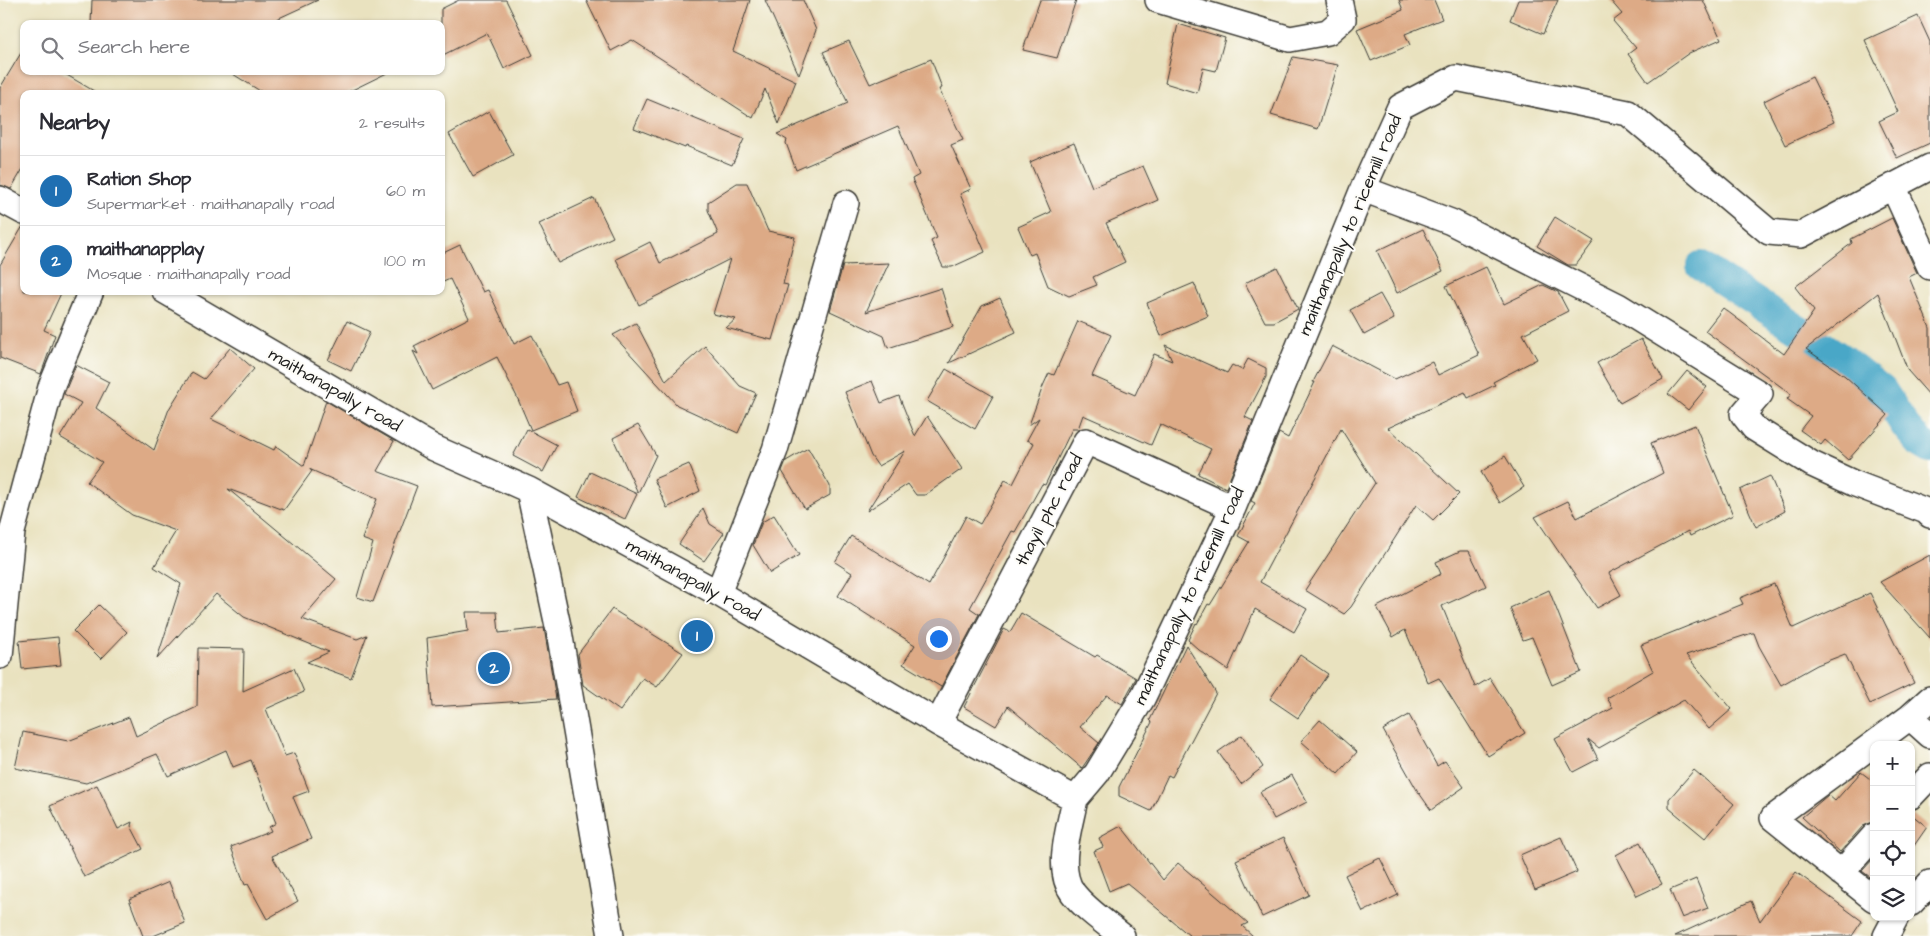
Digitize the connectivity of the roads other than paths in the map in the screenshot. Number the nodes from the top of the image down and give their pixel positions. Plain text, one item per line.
1 (1158, 0) edge
2 (1339, 0) edge
3 (1930, 167) edge
4 (1893, 186) junction
5 (1363, 189) junction
6 (0, 199) edge
7 (846, 203) dead end
8 (20, 210) edge
9 (1930, 267) edge
10 (89, 295) edge
11 (172, 295) edge
12 (529, 490) junction
13 (1233, 508) junction
14 (1930, 515) edge
15 (718, 593) junction
16 (0, 656) edge
17 (1930, 699) edge
18 (1910, 717) junction
19 (938, 723) junction
20 (1930, 735) edge
21 (1930, 776) edge
22 (1915, 792) edge
23 (1075, 799) junction
24 (1870, 840) edge
25 (1841, 873) junction
26 (1930, 883) edge
27 (1870, 896) edge
28 (1915, 899) edge
29 (611, 936) edge
30 (1122, 936) edge

1 - 2 street
3 - 4 street, maithanapally to ricemill road
4 - 5 street, maithanapally to ricemill road
4 - 9 street
5 - 13 street, maithanapally to ricemill road
5 - 14 street
6 - 8 street
7 - 15 street
10 - 16 street
11 - 12 street, maithanapally road
12 - 15 street, maithanapally road
12 - 29 street
13 - 19 street, thayil phc road
13 - 23 street, maithanapally to ricemill road
15 - 19 street, maithanapally road
17 - 18 street
18 - 20 street
18 - 25 street
19 - 23 street, maithanapally road
21 - 22 street
23 - 30 street
24 - 25 street
25 - 27 street
26 - 28 street

